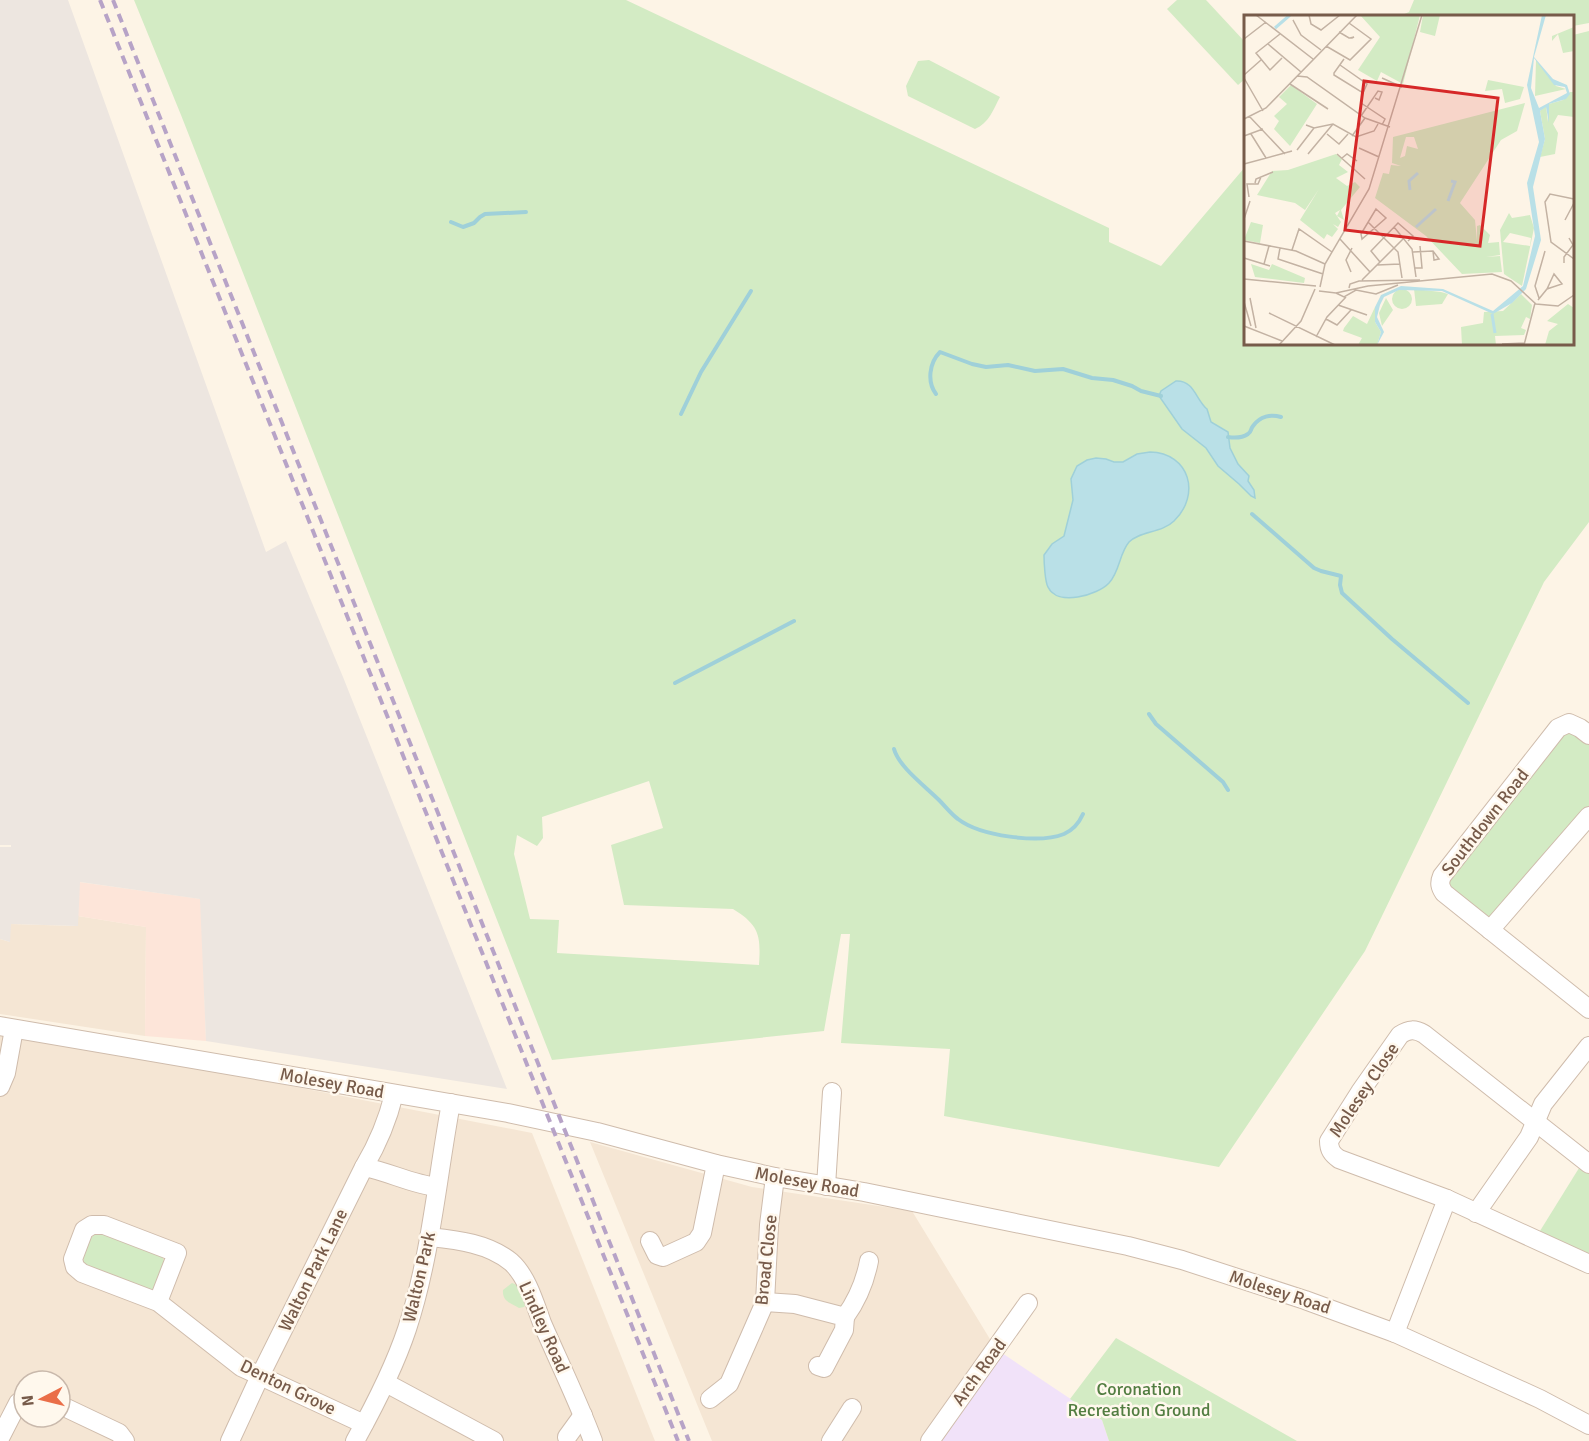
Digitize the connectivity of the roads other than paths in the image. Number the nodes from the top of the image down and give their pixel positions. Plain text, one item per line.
1 (1589, 735) edge
2 (1589, 816) edge
3 (1490, 930) junction
4 (1589, 1010) edge
5 (7, 1028) edge
6 (1589, 1046) edge
7 (0, 1087) edge
8 (832, 1092) dead end
9 (394, 1094) junction
10 (451, 1103) junction
11 (1535, 1122) junction
12 (716, 1164) junction
13 (1589, 1164) edge
14 (363, 1167) junction
15 (775, 1177) junction
16 (437, 1186) junction
17 (826, 1186) junction
18 (1447, 1199) junction
19 (1476, 1213) junction
20 (429, 1237) junction
21 (650, 1241) dead end
22 (869, 1261) dead end
23 (1589, 1264) edge
24 (158, 1302) junction
25 (765, 1302) junction
26 (1028, 1303) dead end
27 (845, 1317) junction
28 (1395, 1333) junction
29 (818, 1366) dead end
30 (260, 1376) junction
31 (386, 1383) junction
32 (709, 1398) dead end
33 (852, 1408) dead end
34 (72, 1411) edge
35 (12, 1415) edge
36 (583, 1415) junction
37 (364, 1424) junction
38 (1589, 1425) edge
39 (567, 1437) dead end
40 (0, 1438) edge
41 (488, 1440) edge
42 (125, 1441) edge
43 (230, 1441) edge
44 (355, 1441) edge
45 (593, 1441) edge
46 (831, 1441) edge
47 (930, 1441) edge

1 - 3 street, Southdown Road
2 - 3 street
3 - 4 street
5 - 7 street
5 - 9 street, Molesey Road
6 - 11 street
8 - 17 street
9 - 10 street, Molesey Road
9 - 14 street, Walton Park Lane
10 - 12 street, Molesey Road
10 - 16 street, Walton Park
11 - 13 street, Molesey Close
11 - 18 street, Molesey Close
11 - 19 street
12 - 15 street, Molesey Road
12 - 21 street
14 - 16 street
14 - 30 street, Walton Park Lane
15 - 17 street, Molesey Road
15 - 25 street, Broad Close
16 - 20 street, Walton Park
17 - 28 street, Molesey Road
18 - 19 street, Molesey Close
18 - 28 street
19 - 23 street, Molesey Close
20 - 31 street, Walton Park
20 - 36 street, Lindley Road
22 - 27 street
24 - 24 street, Denton Grove
24 - 30 street, Denton Grove
25 - 27 street
25 - 32 street, Broad Close
26 - 47 street, Arch Road
27 - 29 street
28 - 38 street, Molesey Road
30 - 37 street, Denton Grove
30 - 43 street, Walton Park Lane
31 - 37 street, Walton Park
31 - 41 street
33 - 46 street
34 - 42 street
35 - 40 street
36 - 39 street
36 - 45 street, Lindley Road
37 - 44 street, Walton Park

